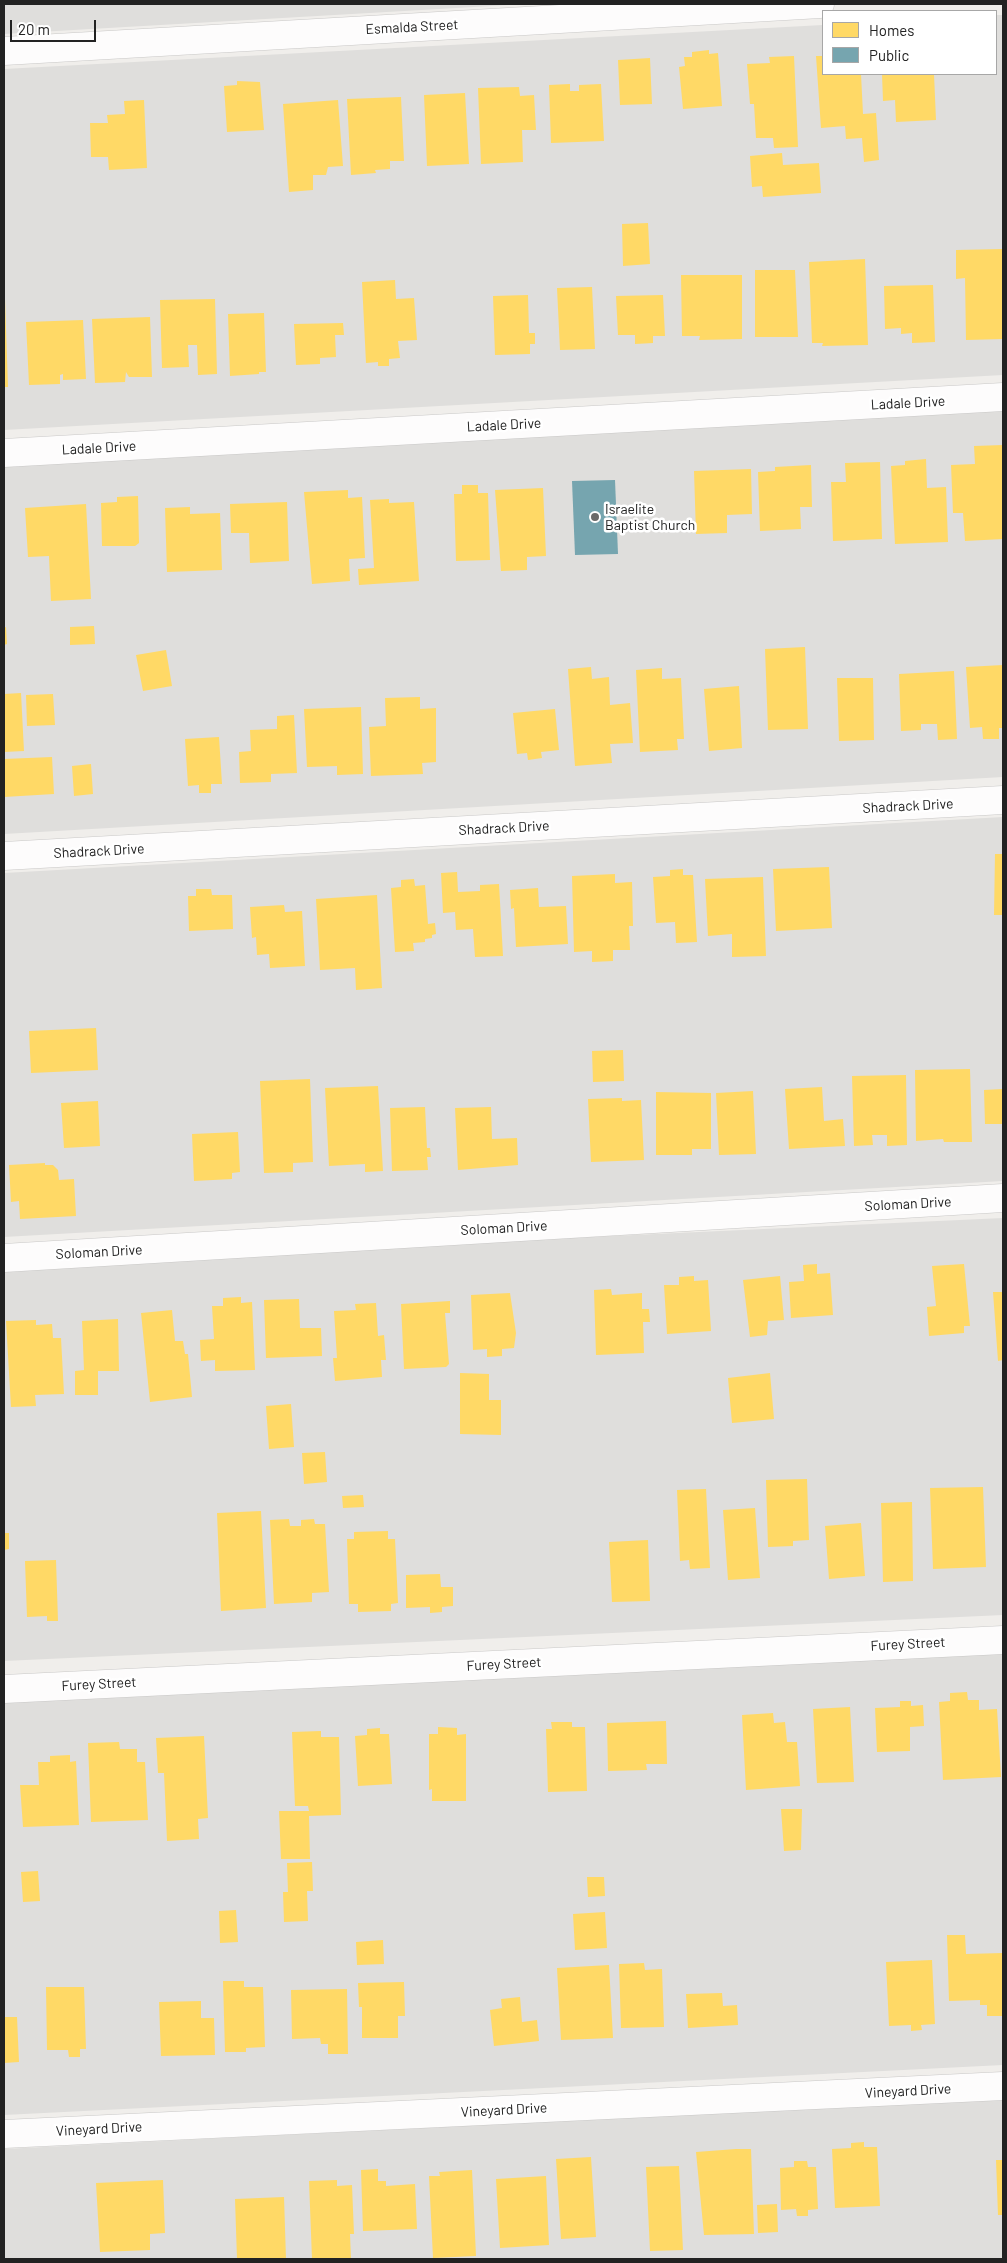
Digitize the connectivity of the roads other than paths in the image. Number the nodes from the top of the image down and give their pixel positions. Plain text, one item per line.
1 (820, 4) edge
2 (4, 51) edge
3 (1003, 397) edge
4 (4, 453) edge
5 (1003, 800) edge
6 (4, 856) edge
7 (1003, 1198) edge
8 (4, 1258) edge
9 (1003, 1640) edge
10 (4, 1689) edge
11 (1003, 2086) edge
12 (4, 2134) edge

1 - 2 street, Esmalda Street
3 - 4 street, Ladale Drive
5 - 6 street, Shadrack Drive
7 - 8 street, Soloman Drive
9 - 10 street, Furey Street
11 - 12 street, Vineyard Drive

